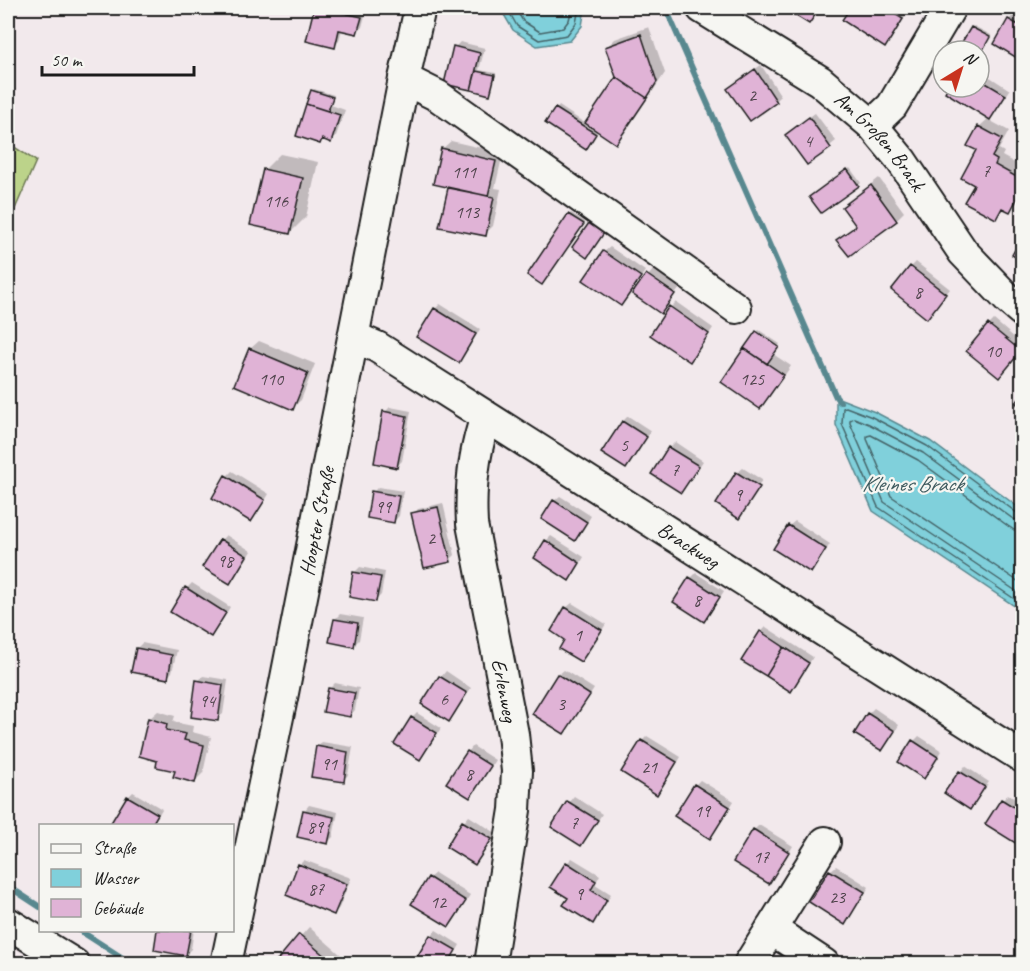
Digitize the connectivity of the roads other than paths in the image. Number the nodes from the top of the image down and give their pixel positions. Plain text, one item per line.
1 (420, 8) edge
2 (702, 8) edge
3 (950, 8) edge
4 (404, 80) junction
5 (872, 125) junction
6 (736, 308) dead end
7 (1023, 311) edge
8 (354, 337) junction
9 (486, 417) junction
10 (1023, 757) edge
11 (825, 843) dead end
12 (8, 923) edge
13 (234, 926) edge
14 (771, 929) junction
15 (233, 932) edge
16 (74, 963) edge
17 (226, 963) edge
18 (490, 963) edge
19 (749, 963) edge
20 (824, 963) edge

1 - 4 street, Hoopter Straße
2 - 5 street, Am Großen Brack
3 - 5 street
4 - 6 street
4 - 8 street, Hoopter Straße
5 - 7 street, Am Großen Brack
8 - 9 street, Brackweg
8 - 13 street, Hoopter Straße
9 - 10 street, Brackweg
9 - 18 street, Erlenweg
11 - 14 street
12 - 16 street
14 - 19 street
14 - 20 street
15 - 17 street, Hoopter Straße

